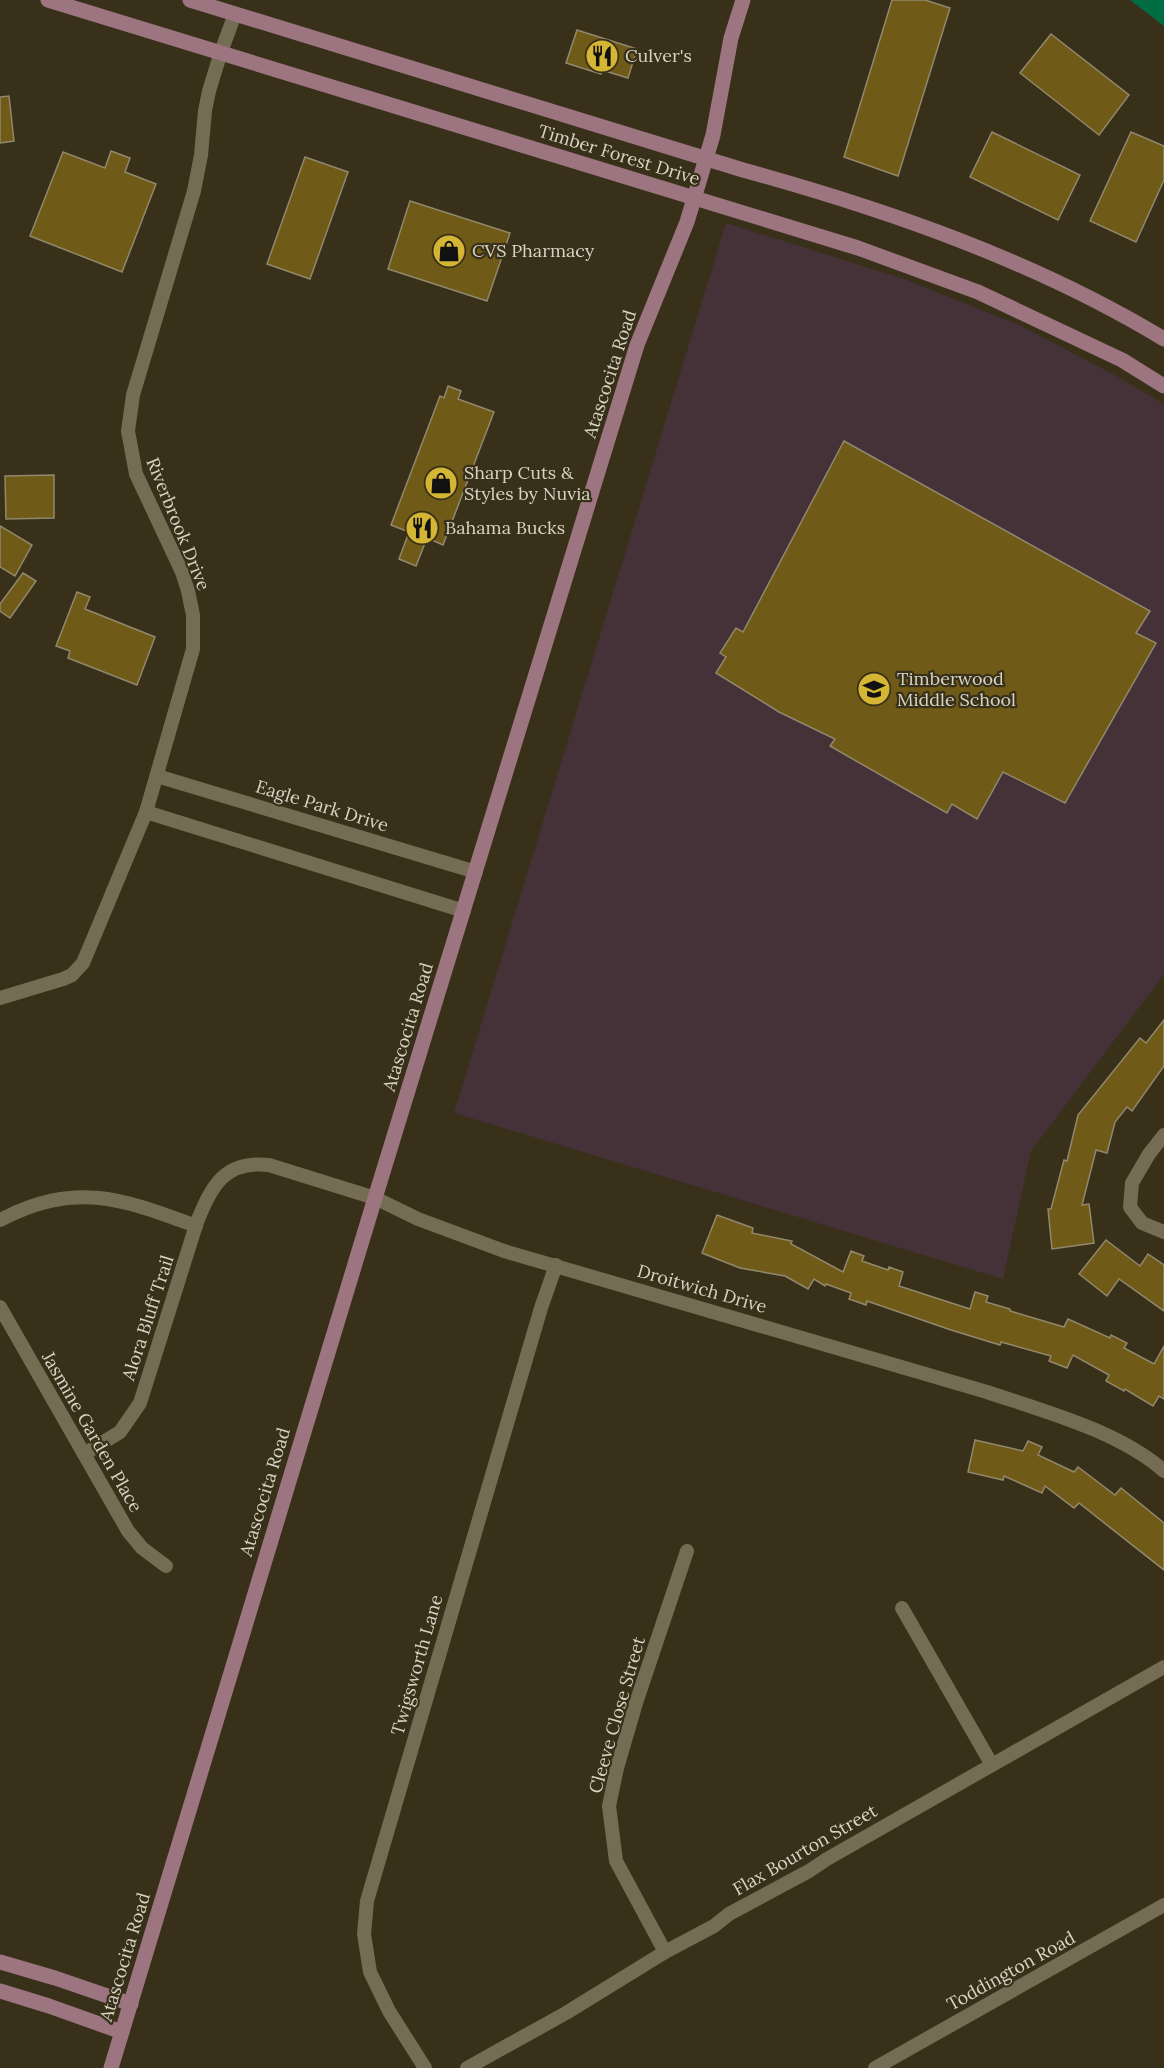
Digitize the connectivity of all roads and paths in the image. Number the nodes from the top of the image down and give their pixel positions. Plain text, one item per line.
1 (48, 0) edge
2 (190, 0) edge
3 (743, 0) edge
4 (235, 14) junction
5 (221, 52) junction
6 (705, 159) junction
7 (694, 198) junction
8 (1164, 339) edge
9 (1164, 386) edge
10 (156, 776) junction
11 (146, 812) junction
12 (476, 872) junction
13 (464, 911) junction
14 (0, 998) edge
15 (1164, 1135) edge
16 (225, 1175) joint
17 (375, 1198) junction
18 (0, 1220) edge
19 (196, 1226) junction
20 (1164, 1232) edge
21 (556, 1265) junction
22 (0, 1306) edge
23 (84, 1454) junction
24 (1164, 1471) edge
25 (687, 1551) dead end
26 (166, 1566) dead end
27 (902, 1608) dead end
28 (1164, 1667) edge
29 (992, 1765) junction
30 (1164, 1905) edge
31 (665, 1952) junction
32 (0, 1962) edge
33 (0, 1991) edge
34 (131, 2004) junction
35 (122, 2032) junction
36 (111, 2068) edge
37 (425, 2068) edge
38 (466, 2068) edge
39 (875, 2068) edge

1 - 5 main road, Timber Forest Drive
2 - 4 main road, Timber Forest Drive
3 - 6 main road, Atascocita Road
4 - 5 street, Riverbrook Drive
4 - 6 main road, Timber Forest Drive
5 - 7 main road, Timber Forest Drive
5 - 10 street, Riverbrook Drive
6 - 7 main road, Atascocita Road
6 - 8 main road, Timber Forest Drive
7 - 9 main road, Timber Forest Drive
7 - 12 main road, Atascocita Road
10 - 11 street, Riverbrook Drive
10 - 12 street, Eagle Park Drive
11 - 13 street
11 - 14 street, Riverbrook Drive
12 - 13 main road, Atascocita Road
13 - 17 main road, Atascocita Road
15 - 20 street
16 - 17 street, Droitwich Drive
16 - 19 street, Alora Bluff Trail
17 - 21 street, Droitwich Drive
17 - 34 main road, Atascocita Road
18 - 19 street
19 - 23 street, Alora Bluff Trail
21 - 24 street, Droitwich Drive
21 - 37 street, Twigsworth Lane
22 - 23 street, Jasmine Garden Place
23 - 26 street, Jasmine Garden Place
25 - 31 street, Cleeve Close Street
27 - 29 street
28 - 29 street, Flax Bourton Street
29 - 31 street, Flax Bourton Street
30 - 39 street, Toddington Road
31 - 38 street, Flax Bourton Street
32 - 34 main road
33 - 35 main road
34 - 35 main road, Atascocita Road
35 - 36 main road, Atascocita Road

